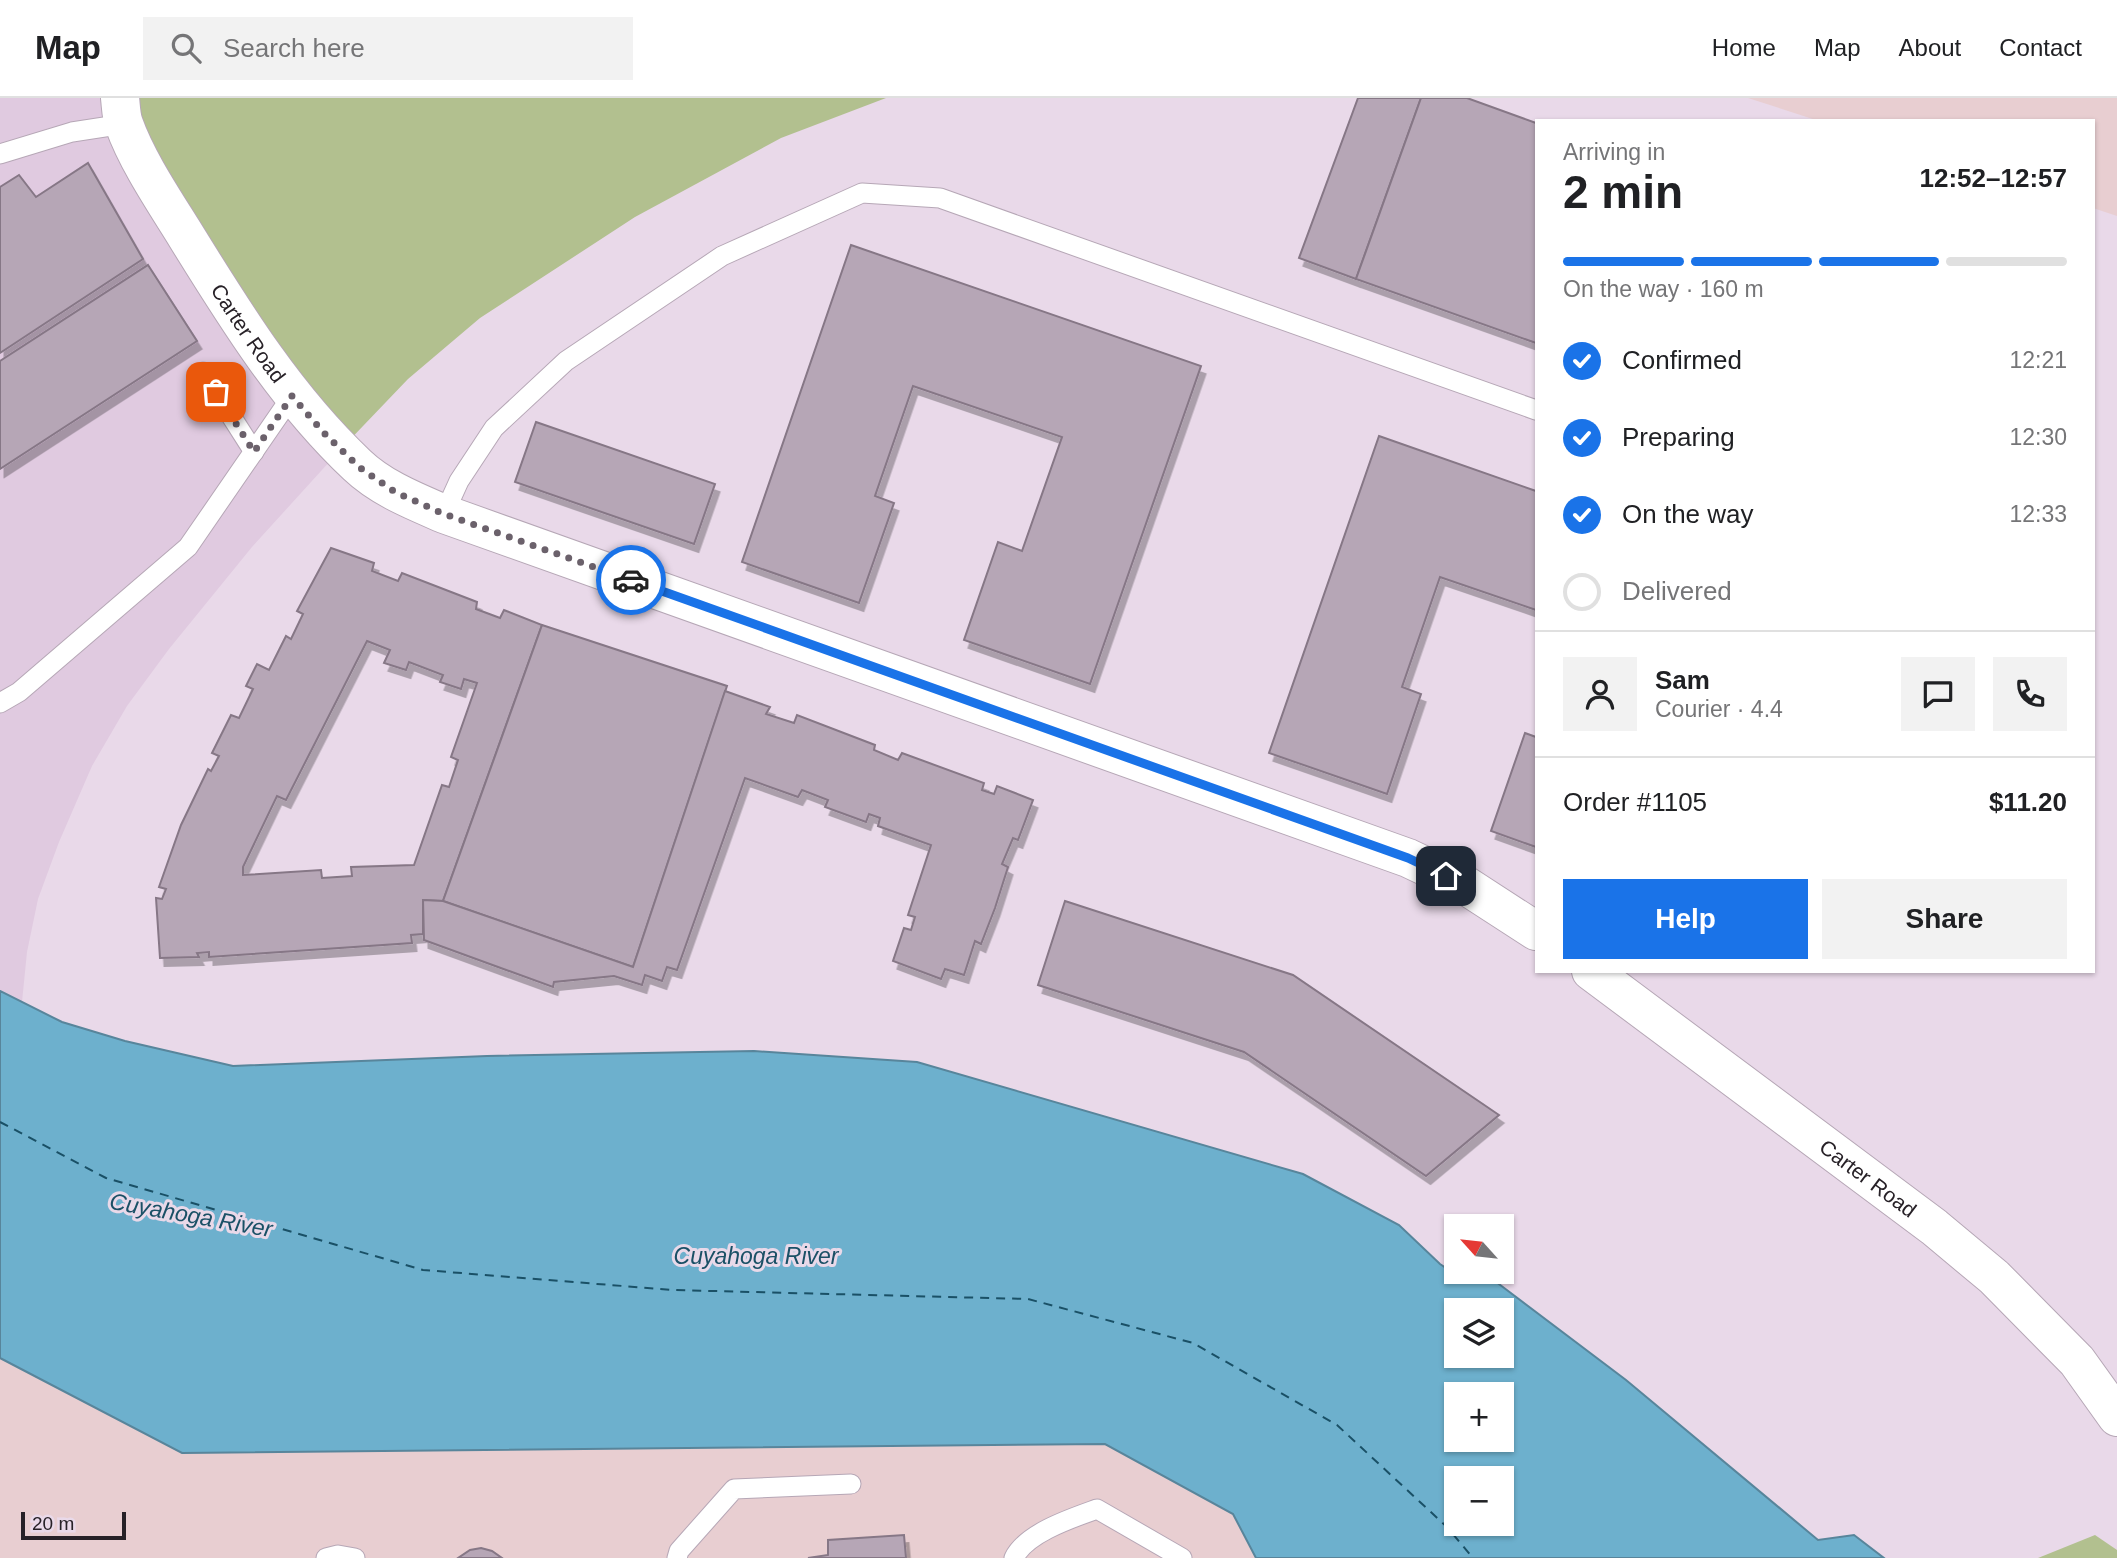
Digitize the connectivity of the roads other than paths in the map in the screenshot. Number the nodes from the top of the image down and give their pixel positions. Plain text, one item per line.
1 (122, 111) edge
2 (0, 154) edge
3 (203, 372) dead end
4 (292, 396) junction
5 (1535, 410) edge
6 (254, 452) junction
7 (444, 514) junction
8 (0, 703) edge
9 (1535, 930) edge
10 (1610, 977) edge
11 (2117, 1417) edge
12 (851, 1484) dead end
13 (326, 1558) edge
14 (355, 1558) edge
15 (677, 1558) edge
16 (1014, 1558) edge
17 (1182, 1558) edge

1 - 2 lane
1 - 4 street, Carter Road
3 - 6 lane
4 - 6 lane
4 - 7 street, Carter Road
5 - 7 lane
6 - 8 lane
7 - 9 street, Carter Road
10 - 11 street, Carter Road
12 - 15 lane
13 - 14 lane
16 - 17 lane

